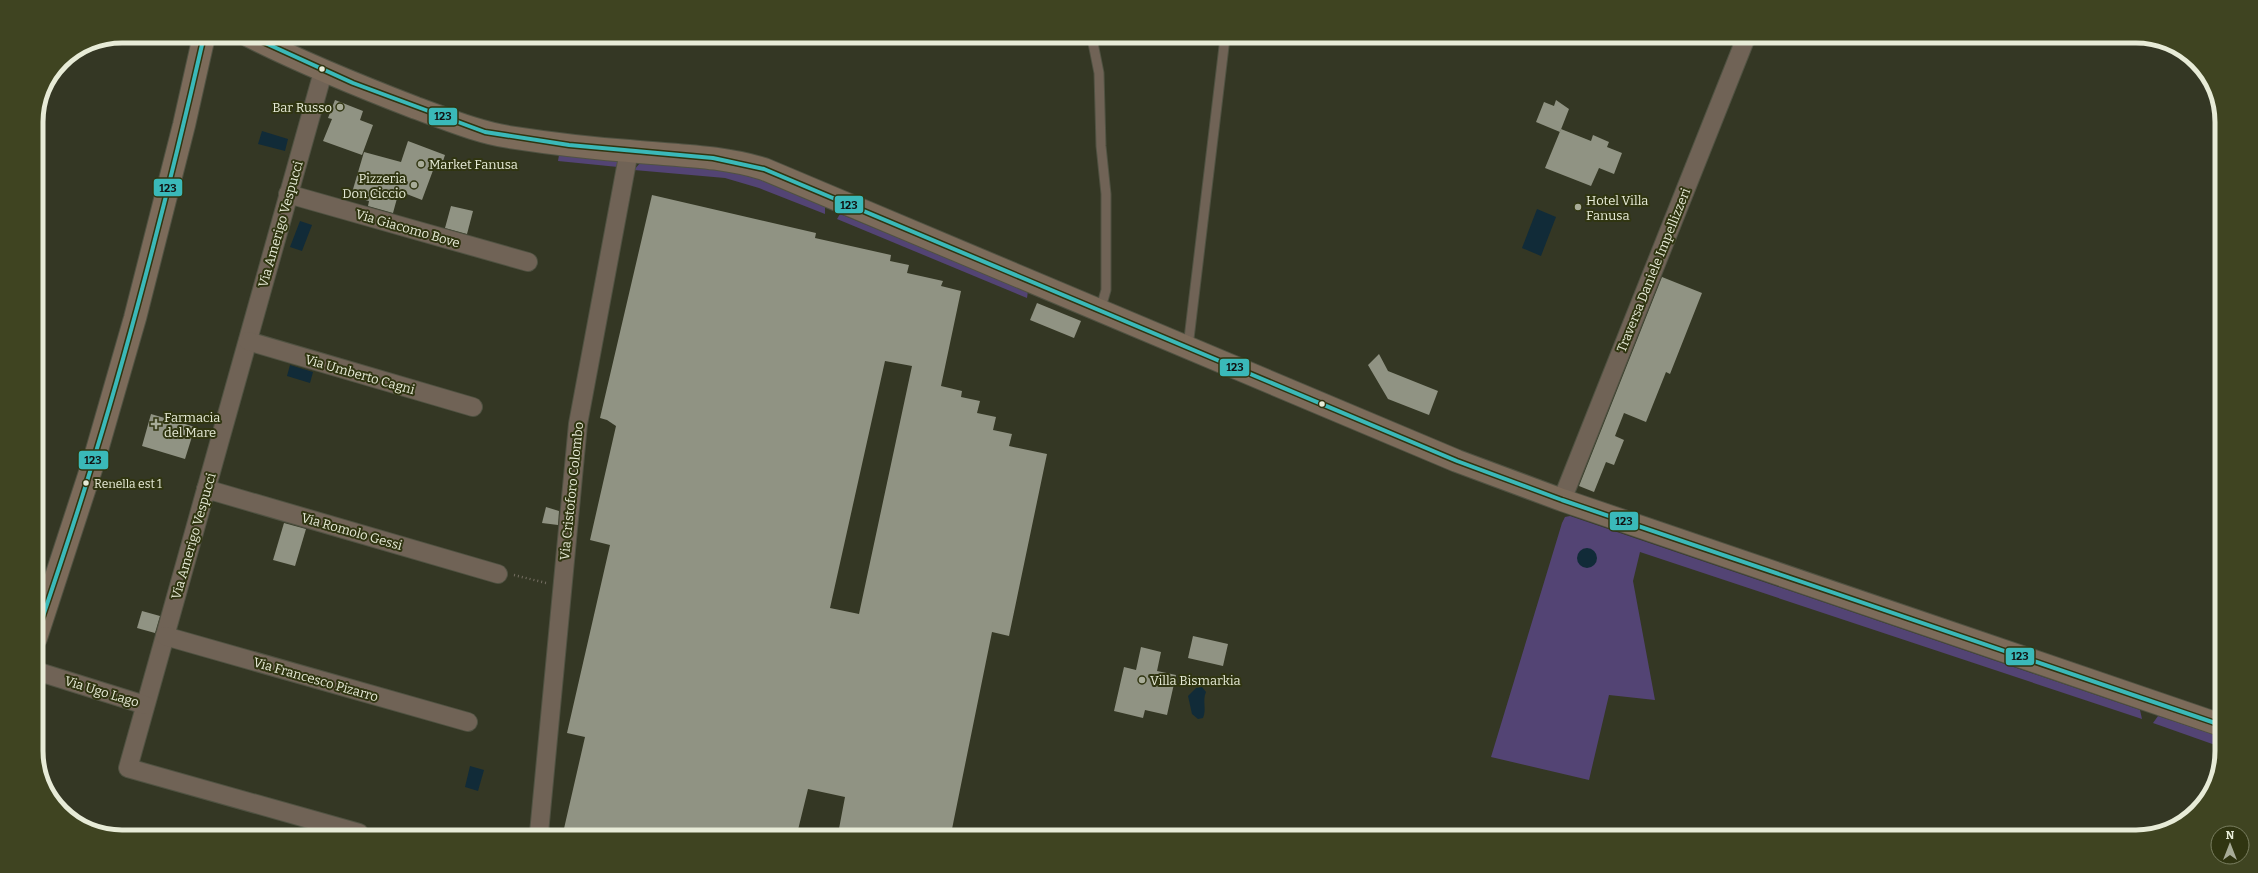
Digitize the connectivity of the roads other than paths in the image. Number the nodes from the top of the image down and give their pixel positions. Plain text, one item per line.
1 (202, 43) edge
2 (263, 43) edge
3 (1093, 43) edge
4 (1224, 43) edge
5 (1744, 43) edge
6 (323, 72) junction
7 (629, 151) junction
8 (288, 194) junction
9 (528, 262) dead end
10 (1100, 312) junction
11 (248, 341) junction
12 (1188, 348) junction
13 (473, 407) dead end
14 (206, 489) junction
15 (1562, 500) junction
16 (498, 574) road end
17 (43, 616) edge
18 (165, 636) junction
19 (43, 673) edge
20 (145, 705) junction
21 (468, 722) dead end
22 (2215, 723) edge
23 (348, 830) edge
24 (539, 830) edge

1 - 17 street
2 - 6 street
3 - 10 lane
4 - 12 lane
5 - 15 street, Traversa Daniele Impellizzeri
6 - 7 street
6 - 8 street, Via Amerigo Vespucci
7 - 10 street
7 - 24 street, Via Cristoforo Colombo
8 - 9 street, Via Giacomo Bove
8 - 11 street, Via Amerigo Vespucci
10 - 12 street
11 - 13 street, Via Umberto Cagni
11 - 14 street, Via Amerigo Vespucci
12 - 15 street
14 - 16 street, Via Romolo Gessi
14 - 18 street, Via Amerigo Vespucci
15 - 22 street
18 - 20 street, Via Amerigo Vespucci
18 - 21 street, Via Francesco Pizarro
19 - 20 street, Via Ugo Lago
20 - 23 street, Via Amerigo Vespucci

